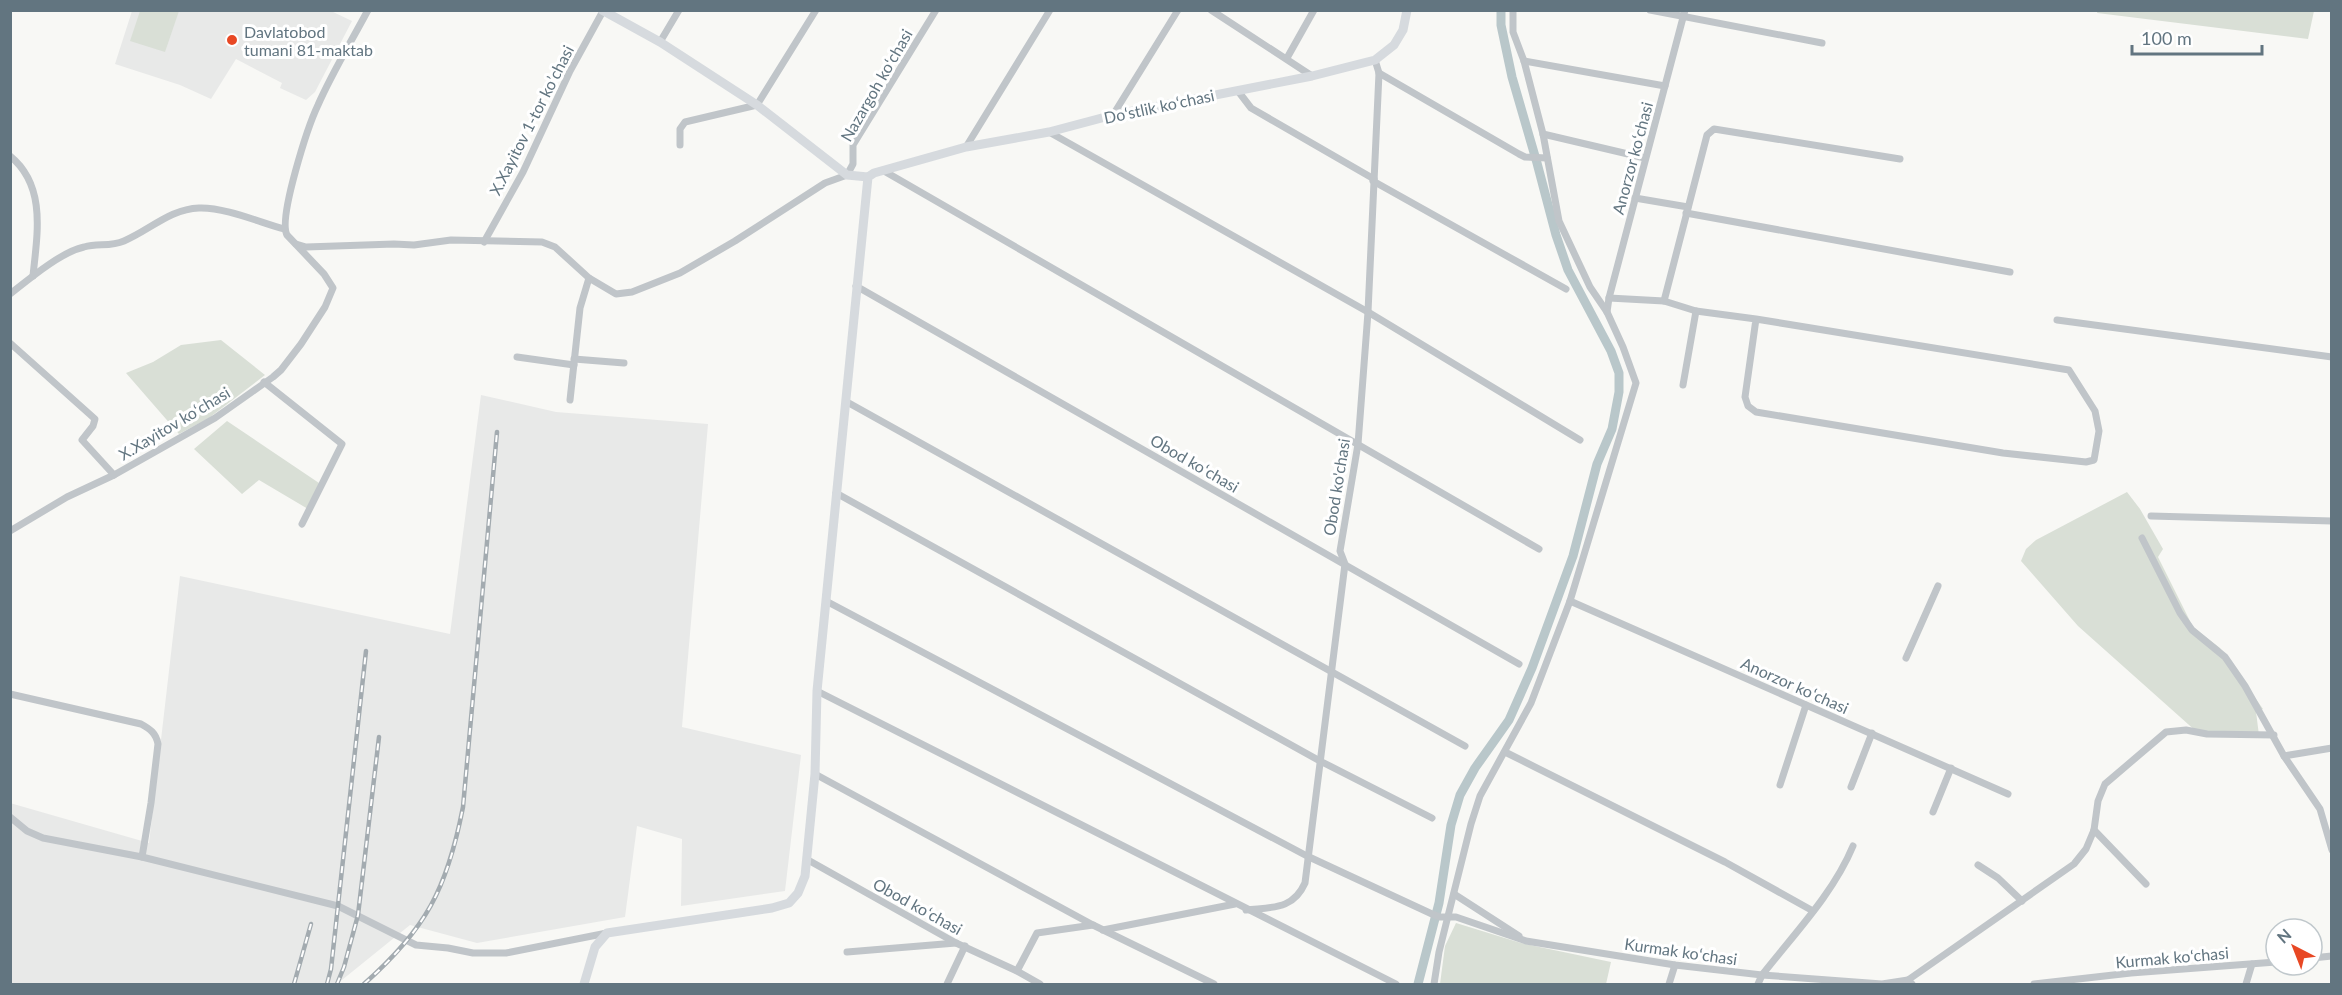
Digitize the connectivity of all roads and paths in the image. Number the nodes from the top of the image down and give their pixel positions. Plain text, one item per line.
1 (368, 10) edge
2 (679, 10) edge
3 (816, 10) edge
4 (936, 10) edge
5 (1050, 10) edge
6 (1178, 10) edge
7 (1211, 10) edge
8 (1314, 10) edge
9 (1407, 10) edge
10 (1513, 10) edge
11 (1650, 10) edge
12 (602, 11) edge
13 (1684, 14) edge
14 (660, 42) junction
15 (1822, 43) dead end
16 (1287, 58) junction
17 (1375, 60) junction
18 (1524, 62) junction
19 (1378, 73) junction
20 (1312, 76) junction
21 (1665, 86) junction
22 (1238, 91) junction
23 (757, 105) junction
24 (1113, 115) junction
25 (1049, 132) junction
26 (1543, 134) junction
27 (680, 145) dead end
28 (966, 147) junction
29 (10, 156) edge
30 (1547, 158) junction
31 (1645, 158) junction
32 (1900, 159) dead end
33 (884, 171) junction
34 (847, 175) junction
35 (868, 177) junction
36 (1374, 180) junction
37 (1635, 198) junction
38 (1687, 210) junction
39 (284, 229) junction
40 (484, 242) junction
41 (296, 244) junction
42 (2010, 272) dead end
43 (33, 276) junction
44 (589, 278) junction
45 (856, 286) junction
46 (1566, 289) dead end
47 (10, 294) edge
48 (1609, 298) junction
49 (1664, 301) junction
50 (1696, 311) junction
51 (1368, 312) junction
52 (1607, 312) junction
53 (1756, 319) junction
54 (2057, 320) dead end
55 (10, 343) edge
56 (517, 357) dead end
57 (2331, 357) edge
58 (574, 362) junction
59 (624, 363) dead end
60 (264, 382) junction
61 (1683, 385) dead end
62 (570, 400) dead end
63 (847, 402) junction
64 (1580, 440) dead end
65 (1358, 444) junction
66 (114, 475) junction
67 (837, 493) junction
68 (2151, 516) dead end
69 (2331, 520) edge
70 (302, 524) dead end
71 (10, 531) edge
72 (2142, 538) dead end
73 (1539, 549) dead end
74 (1345, 564) junction
75 (1938, 586) dead end
76 (826, 601) junction
77 (1570, 601) junction
78 (1906, 658) dead end
79 (1519, 664) dead end
80 (1332, 671) junction
81 (817, 691) junction
82 (10, 694) edge
83 (1806, 705) junction
84 (1872, 733) junction
85 (2274, 735) junction
86 (1465, 746) dead end
87 (2331, 748) edge
88 (1505, 752) junction
89 (2284, 756) junction
90 (1320, 762) junction
91 (1951, 768) junction
92 (815, 774) junction
93 (1779, 785) dead end
94 (1851, 787) dead end
95 (2008, 794) dead end
96 (1933, 812) dead end
97 (10, 818) edge
98 (1432, 818) dead end
99 (2094, 830) junction
100 (2330, 845) edge
101 (1853, 846) dead end
102 (1307, 856) junction
103 (142, 857) junction
104 (808, 861) junction
105 (1978, 865) dead end
106 (2146, 884) dead end
107 (1454, 894) junction
108 (2022, 901) junction
109 (1235, 904) junction
110 (1246, 910) junction
111 (1813, 911) junction
112 (1449, 917) junction
113 (1093, 925) junction
114 (1103, 930) junction
115 (607, 933) junction
116 (1526, 941) junction
117 (956, 943) junction
118 (965, 946) junction
119 (847, 952) dead end
120 (2264, 963) edge
121 (2252, 964) junction
122 (1675, 965) junction
123 (1017, 971) junction
124 (1762, 975) junction
125 (1026, 977) junction
126 (1910, 982) edge
127 (584, 984) edge
128 (947, 984) edge
129 (1023, 984) edge
130 (1040, 984) edge
131 (1214, 984) edge
132 (1396, 984) edge
133 (1434, 984) edge
134 (1669, 984) edge
135 (1758, 984) edge
136 (1882, 984) edge
137 (2034, 984) edge
138 (2246, 984) edge

1 - 39 street
2 - 14 street
3 - 23 street
4 - 34 street, Nazargoh koʻchasi
5 - 28 street
6 - 24 street
7 - 16 street
8 - 16 street
9 - 17 street, Doʻstlik koʻchasi
10 - 18 street
11 - 13 street
12 - 14 street
12 - 40 street, X.Xayitov 1-tor koʼchasi
13 - 15 street
13 - 21 street, Anorzor koʻchasi
14 - 23 street
16 - 20 street
17 - 19 street, Obod ko'chasi
17 - 20 street, Doʻstlik koʻchasi
18 - 21 street
18 - 26 street
19 - 30 street
19 - 36 street, Obod ko'chasi
20 - 22 street, Doʻstlik koʻchasi
21 - 31 street, Anorzor koʻchasi
22 - 24 street, Doʻstlik koʻchasi
22 - 36 street
23 - 27 street
23 - 34 street
24 - 25 street, Doʻstlik koʻchasi
25 - 28 street, Doʻstlik koʻchasi
25 - 51 street
26 - 30 street
26 - 31 street
28 - 33 street, Doʻstlik koʻchasi
29 - 43 street
30 - 52 street
31 - 37 street, Anorzor koʻchasi
32 - 38 street
33 - 35 street, Doʻstlik koʻchasi
33 - 65 street
34 - 35 street
34 - 44 street
35 - 45 street
36 - 46 street
36 - 51 street, Obod ko'chasi
37 - 38 street
37 - 48 street, Anorzor koʻchasi
38 - 42 street
38 - 49 street
39 - 41 street, X.Xayitov koʻchasi
39 - 43 street
40 - 41 street
40 - 44 street
41 - 60 street, X.Xayitov koʻchasi
43 - 47 street
44 - 58 street
45 - 63 street
45 - 74 street, Obod koʻchasi
48 - 49 street
48 - 52 street, Anorzor koʻchasi
49 - 50 street
50 - 53 street
50 - 61 street
51 - 64 street
51 - 65 street, Obod ko'chasi
52 - 77 street
53 - 53 street
54 - 57 street
55 - 66 street, X.Xayitov koʻchasi
56 - 58 street
58 - 59 street
58 - 62 street
60 - 66 street, X.Xayitov koʻchasi
60 - 70 street
63 - 67 street
63 - 80 street
65 - 73 street
65 - 74 street, Obod ko'chasi
66 - 71 street, X.Xayitov koʻchasi
67 - 76 street
67 - 90 street
68 - 69 street
72 - 85 street
74 - 79 street, Obod koʻchasi
74 - 80 street, Obod ko'chasi
75 - 78 street
76 - 81 street
76 - 102 street
77 - 83 street, Anorzor koʻchasi
77 - 88 street
80 - 86 street
80 - 90 street, Obod ko'chasi
81 - 92 street
81 - 109 street
82 - 103 street
83 - 84 street, Anorzor koʻchasi
83 - 93 street
84 - 91 street, Anorzor koʻchasi
84 - 94 street
85 - 89 street
85 - 99 street
87 - 89 street
88 - 107 street
88 - 111 street
89 - 100 street
90 - 98 street
90 - 102 street, Obod ko'chasi
91 - 95 street, Anorzor koʻchasi
91 - 96 street
92 - 104 street
92 - 113 street
97 - 103 street
99 - 106 street
99 - 108 street
101 - 111 street
102 - 110 street, Obod ko'chasi
102 - 112 street, Kurmak koʻchasi
103 - 115 street
104 - 115 street
104 - 117 street, Obod koʻchasi
105 - 108 street
107 - 112 street
107 - 116 street
108 - 126 street
109 - 110 street
109 - 114 street
110 - 132 street
111 - 124 street
112 - 116 street, Kurmak koʻchasi
112 - 133 street
113 - 114 street
113 - 123 street
114 - 131 street
115 - 127 street
116 - 122 street, Kurmak koʻchasi
117 - 118 street, Obod koʻchasi
117 - 119 street
118 - 123 street, Obod koʻchasi
118 - 128 street
120 - 121 street, Kurmak koʻchasi
121 - 137 street, Kurmak koʻchasi
121 - 138 street
122 - 124 street, Kurmak koʻchasi
122 - 134 street
123 - 125 street, Obod koʻchasi
124 - 135 street
124 - 136 street, Kurmak koʻchasi
125 - 129 street
125 - 130 street, Obod koʻchasi
126 - 136 street, Kurmak koʻchasi

